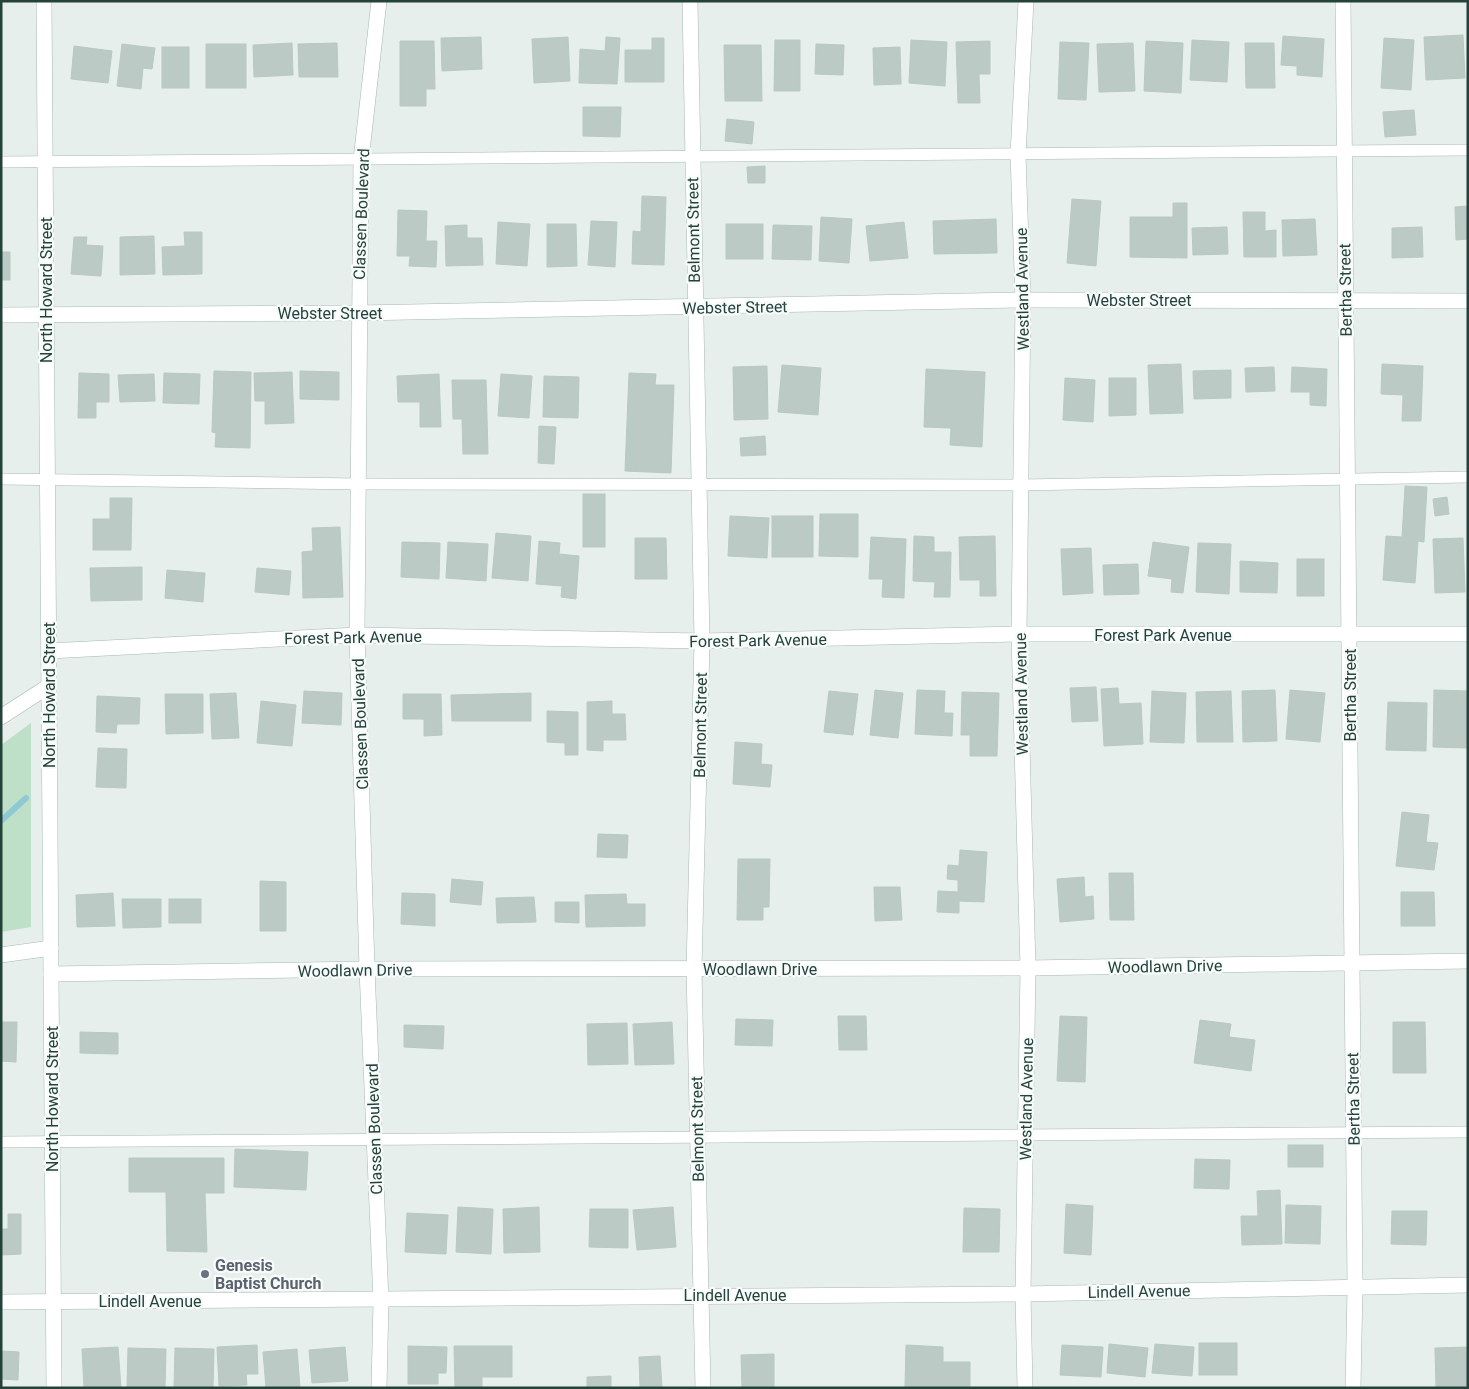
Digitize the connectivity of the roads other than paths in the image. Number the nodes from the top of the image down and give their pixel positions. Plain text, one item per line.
1 (44, 1) edge
2 (379, 1) edge
3 (690, 1) edge
4 (1026, 1) edge
5 (1343, 1) edge
6 (1344, 150) junction
7 (1468, 150) edge
8 (1018, 155) junction
9 (692, 156) junction
10 (361, 160) junction
11 (1, 162) edge
12 (45, 162) junction
13 (1023, 300) junction
14 (1345, 300) junction
15 (1468, 301) edge
16 (694, 308) junction
17 (359, 313) junction
18 (46, 314) junction
19 (1, 315) edge
20 (1468, 477) edge
21 (47, 478) junction
22 (1347, 478) junction
23 (1, 479) edge
24 (698, 483) junction
25 (358, 484) junction
26 (1021, 485) junction
27 (1019, 634) junction
28 (1468, 634) edge
29 (357, 635) junction
30 (1350, 636) junction
31 (702, 641) junction
32 (49, 651) junction
33 (49, 686) junction
34 (1, 717) edge
35 (51, 948) junction
36 (1, 955) edge
37 (1468, 961) edge
38 (1351, 962) junction
39 (1028, 968) junction
40 (367, 969) junction
41 (694, 970) junction
42 (51, 974) junction
43 (1468, 1132) edge
44 (1353, 1134) junction
45 (1026, 1135) junction
46 (697, 1136) junction
47 (375, 1140) junction
48 (52, 1141) junction
49 (1, 1142) edge
50 (1468, 1285) edge
51 (1356, 1287) junction
52 (1023, 1294) junction
53 (700, 1295) junction
54 (382, 1300) junction
55 (54, 1301) junction
56 (1, 1302) edge
57 (54, 1388) edge
58 (380, 1388) edge
59 (703, 1388) edge
60 (1025, 1388) edge
61 (1353, 1388) edge

1 - 12 street, North Howard Street
2 - 10 street, Classen Boulevard
3 - 9 street, Belmont Street
4 - 8 street, Westland Avenue
5 - 6 street, Bertha Street
6 - 7 lane
6 - 8 lane
6 - 14 street, Bertha Street
8 - 9 lane
8 - 13 street, Westland Avenue
9 - 10 lane
9 - 16 street, Belmont Street
10 - 12 lane
10 - 17 street, Classen Boulevard
11 - 12 lane
12 - 18 street, North Howard Street
13 - 14 street, Webster Street
13 - 16 street, Webster Street
13 - 26 street, Westland Avenue
14 - 15 street, Webster Street
14 - 22 street, Bertha Street
16 - 17 street, Webster Street
16 - 24 street, Belmont Street
17 - 18 street, Webster Street
17 - 25 street, Classen Boulevard
18 - 19 street, Webster Street
18 - 21 street, North Howard Street
20 - 22 lane
21 - 23 lane
21 - 25 lane
21 - 32 street, North Howard Street
22 - 26 lane
22 - 30 street, Bertha Street
24 - 25 lane
24 - 26 lane
24 - 31 street, Belmont Street
25 - 29 street, Classen Boulevard
26 - 27 street, Westland Avenue
27 - 30 street, Forest Park Avenue
27 - 31 street, Forest Park Avenue
27 - 39 street, Westland Avenue
28 - 30 street, Forest Park Avenue
29 - 31 street, Forest Park Avenue
29 - 32 street, Forest Park Avenue
29 - 40 street, Classen Boulevard
30 - 38 street, Bertha Street
31 - 41 street, Belmont Street
32 - 33 street, North Howard Street
33 - 34 street
33 - 35 street, North Howard Street
35 - 36 street
35 - 42 street, North Howard Street
37 - 38 street, Woodlawn Drive
38 - 39 street, Woodlawn Drive
38 - 44 street, Bertha Street
39 - 41 street, Woodlawn Drive
39 - 45 street, Westland Avenue
40 - 41 street, Woodlawn Drive
40 - 42 street, Woodlawn Drive
40 - 47 street, Classen Boulevard
41 - 46 street, Belmont Street
42 - 48 street, North Howard Street
43 - 44 lane
44 - 45 lane
44 - 51 street, Bertha Street
45 - 46 lane
45 - 52 street, Westland Avenue
46 - 47 lane
46 - 53 street, Belmont Street
47 - 48 lane
47 - 54 street, Classen Boulevard
48 - 49 lane
48 - 55 street, North Howard Street
50 - 51 street, Lindell Avenue
51 - 52 street, Lindell Avenue
51 - 61 street, Bertha Street
52 - 53 street, Lindell Avenue
52 - 60 street, Westland Avenue
53 - 54 street, Lindell Avenue
53 - 59 street, Belmont Street
54 - 55 street, Lindell Avenue
54 - 58 street, Classen Boulevard
55 - 56 street, Lindell Avenue
55 - 57 street, North Howard Street

